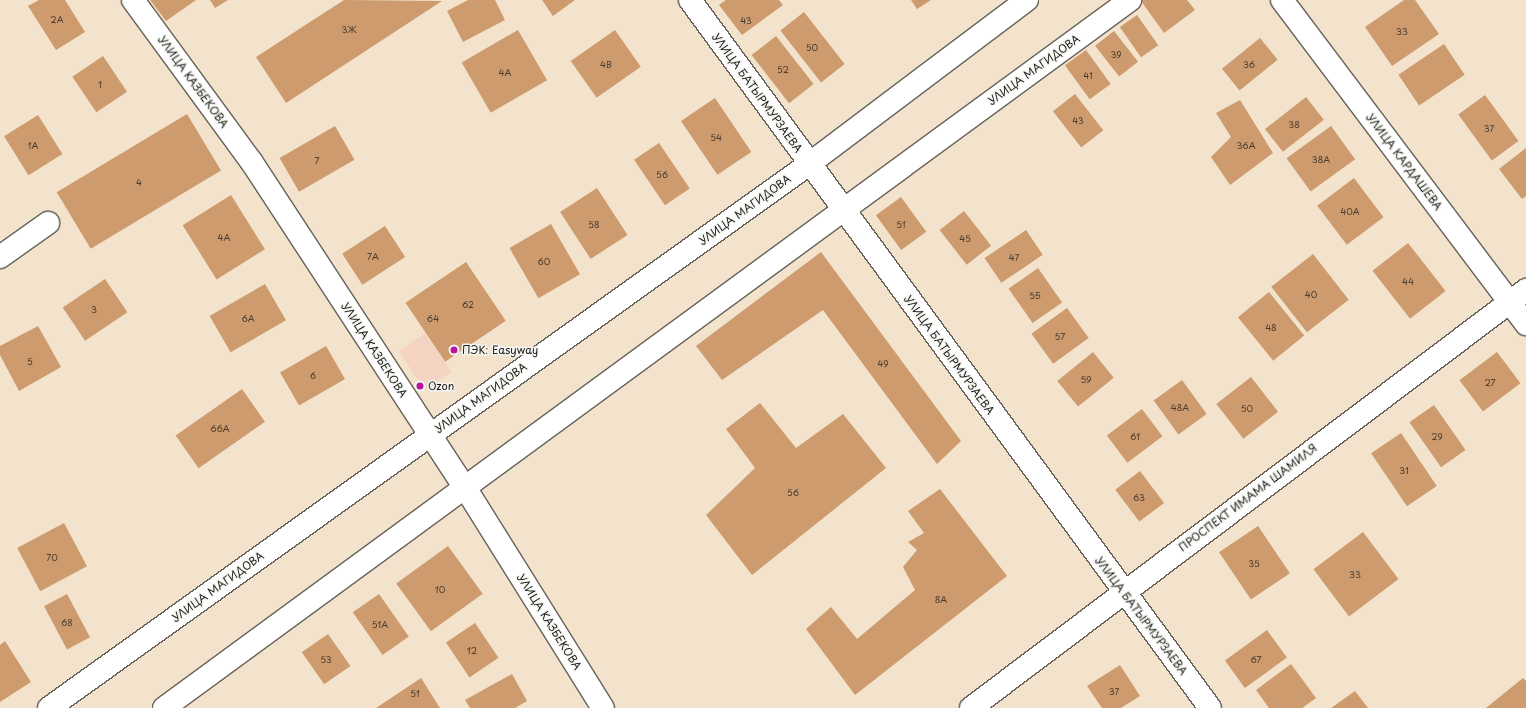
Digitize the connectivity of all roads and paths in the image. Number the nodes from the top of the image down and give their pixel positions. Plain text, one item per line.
1 (134, 0) edge
2 (690, 0) edge
3 (1027, 0) edge
4 (1130, 0) edge
5 (1282, 0) edge
6 (809, 164) junction
7 (844, 211) junction
8 (48, 223) dead end
9 (0, 257) edge
10 (1518, 296) edge
11 (1526, 324) edge
12 (430, 435) junction
13 (466, 489) junction
14 (1123, 591) junction
15 (49, 708) edge
16 (164, 708) edge
17 (603, 708) edge
18 (971, 708) edge
19 (1210, 708) edge

1 - 12 main road, УЛИЦА КАЗБЕКОВА
2 - 6 main road, УЛИЦА БАТЫРМУРЗАЕВА
3 - 6 main road, УЛИЦА МАГИДОВА
4 - 7 main road, УЛИЦА МАГИДОВА
5 - 10 main road, УЛИЦА КАРДАШЕВА
6 - 7 main road, УЛИЦА БАТЫРМУРЗАЕВА
6 - 12 main road, УЛИЦА МАГИДОВА
7 - 13 main road, УЛИЦА МАГИДОВА
7 - 14 main road, УЛИЦА БАТЫРМУРЗАЕВА
8 - 9 main road
10 - 11 main road, УЛИЦА КАРДАШЕВА
10 - 14 main road, ПРОСПЕКТ ИМАМА ШАМИЛЯ
12 - 13 main road, УЛИЦА КАЗБЕКОВА
12 - 15 main road, УЛИЦА МАГИДОВА
13 - 16 main road, УЛИЦА МАГИДОВА
13 - 17 main road, УЛИЦА КАЗБЕКОВА
14 - 18 main road, ПРОСПЕКТ ИМАМА ШАМИЛЯ
14 - 19 main road, УЛИЦА БАТЫРМУРЗАЕВА

